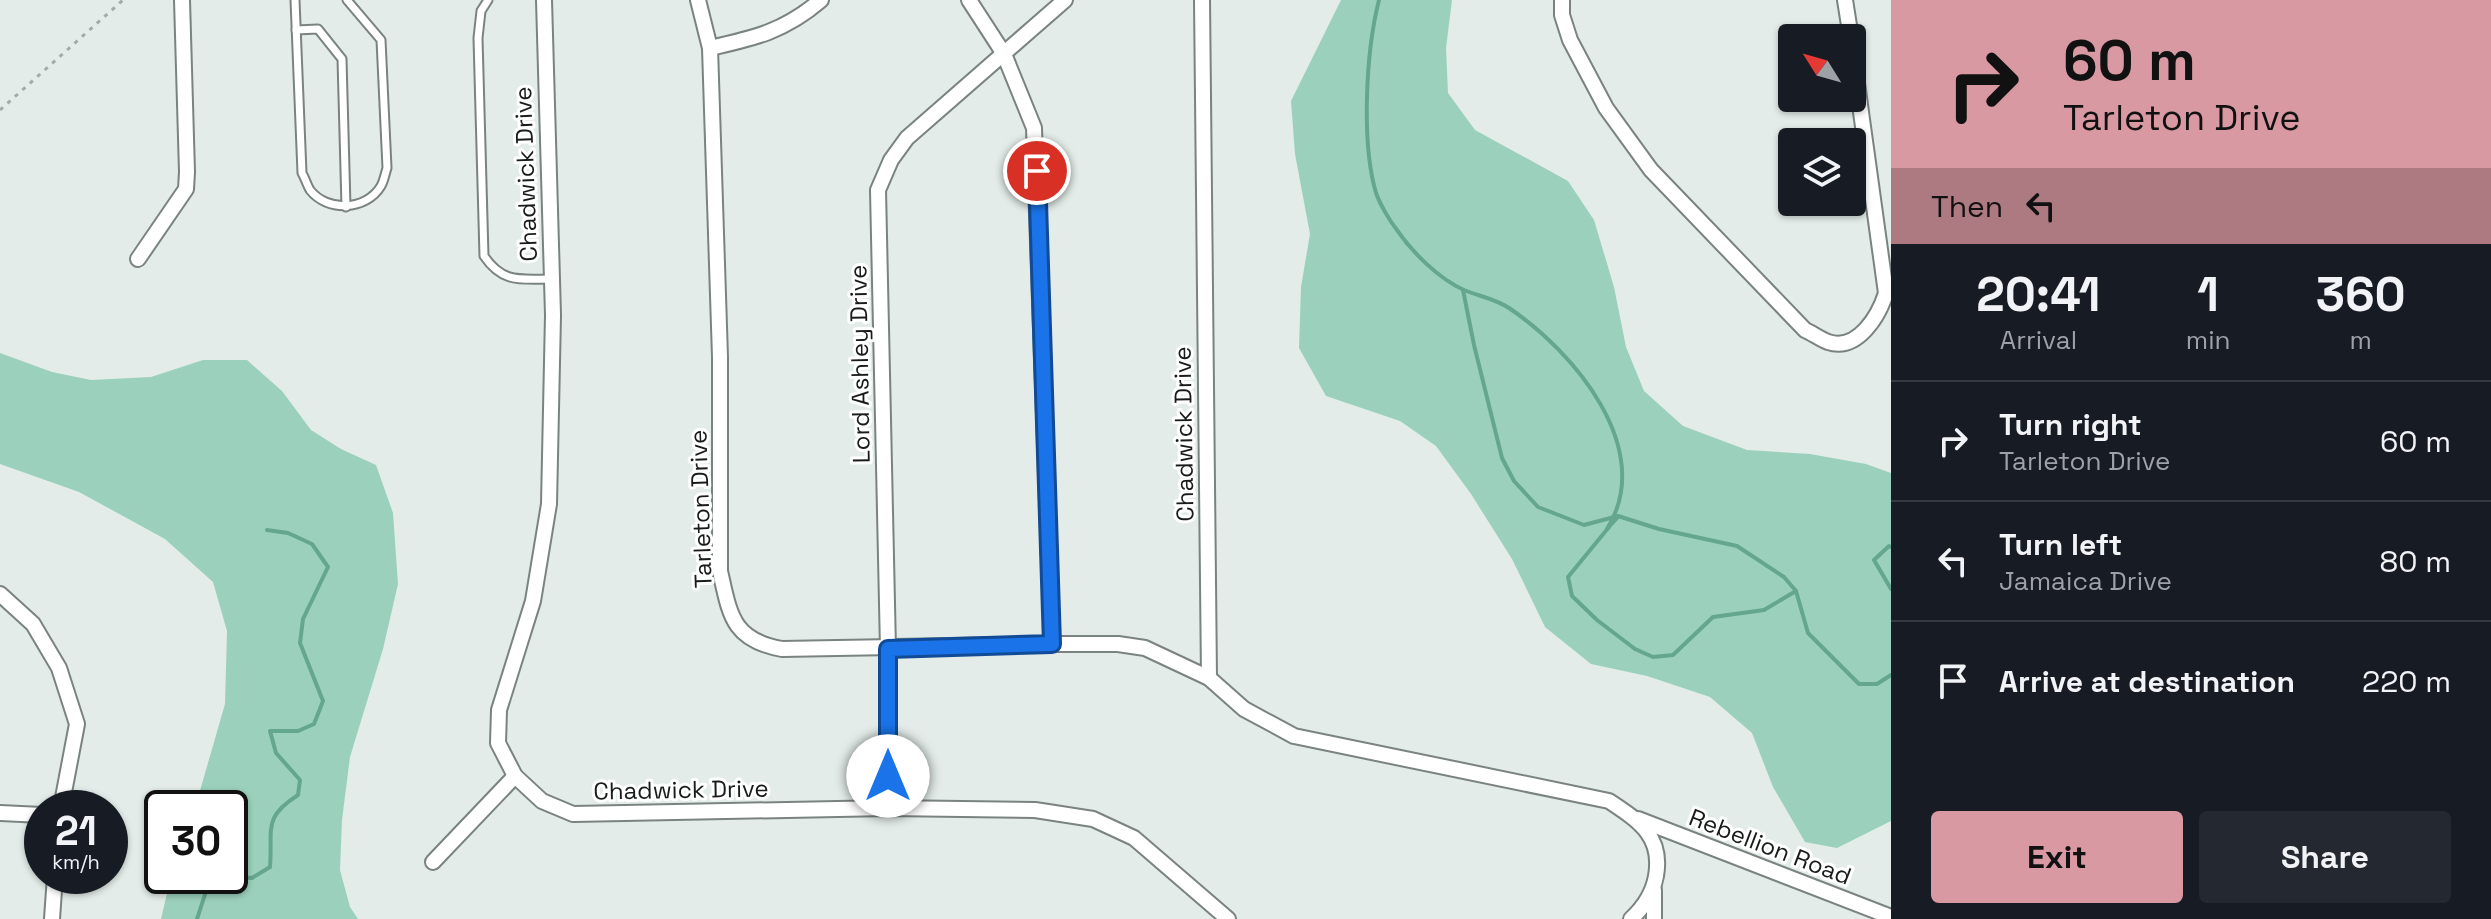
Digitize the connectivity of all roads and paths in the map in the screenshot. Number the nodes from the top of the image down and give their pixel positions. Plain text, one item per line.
1 (123, 0) edge
2 (182, 0) edge
3 (295, 0) edge
4 (347, 0) edge
5 (488, 0) edge
6 (544, 0) edge
7 (698, 0) edge
8 (821, 0) edge
9 (969, 0) edge
10 (1065, 0) edge
11 (1202, 0) edge
12 (1562, 0) edge
13 (1845, 0) edge
14 (1849, 24) edge
15 (296, 30) junction
16 (710, 48) junction
17 (1004, 54) junction
18 (0, 110) edge
19 (1861, 112) edge
20 (346, 207) junction
21 (138, 259) dead end
22 (552, 279) junction
23 (0, 594) edge
24 (1052, 644) junction
25 (888, 649) junction
26 (1209, 678) junction
27 (515, 776) junction
28 (64, 790) edge
29 (888, 808) junction
30 (0, 813) edge
31 (24, 814) edge
32 (1634, 817) junction
33 (433, 862) dead end
34 (1654, 890) junction
35 (54, 894) edge
36 (1891, 917) edge
37 (52, 919) edge
38 (1228, 919) edge
39 (1631, 919) edge
40 (1654, 919) edge

1 - 18 path
2 - 21 street
3 - 15 lane
4 - 20 lane
5 - 22 lane
6 - 22 street, Chadwick Drive
7 - 16 street, Tarleton Drive
8 - 16 street
9 - 17 street
10 - 17 street, Lord Ashley Drive
11 - 26 street, Chadwick Drive
12 - 19 street
13 - 14 street
15 - 20 lane
15 - 20 lane
16 - 25 street, Tarleton Drive
17 - 24 street
17 - 25 street, Lord Ashley Drive
22 - 27 street, Chadwick Drive
23 - 28 street
24 - 25 street, Tarleton Drive
24 - 26 street, Tarleton Drive
25 - 29 street, Lord Ashley Drive
26 - 32 street
27 - 29 street, Chadwick Drive
27 - 33 street
29 - 38 street, Chadwick Drive
30 - 31 street
32 - 34 street
32 - 36 street, Rebellion Road
34 - 39 street
34 - 40 street
35 - 37 street

